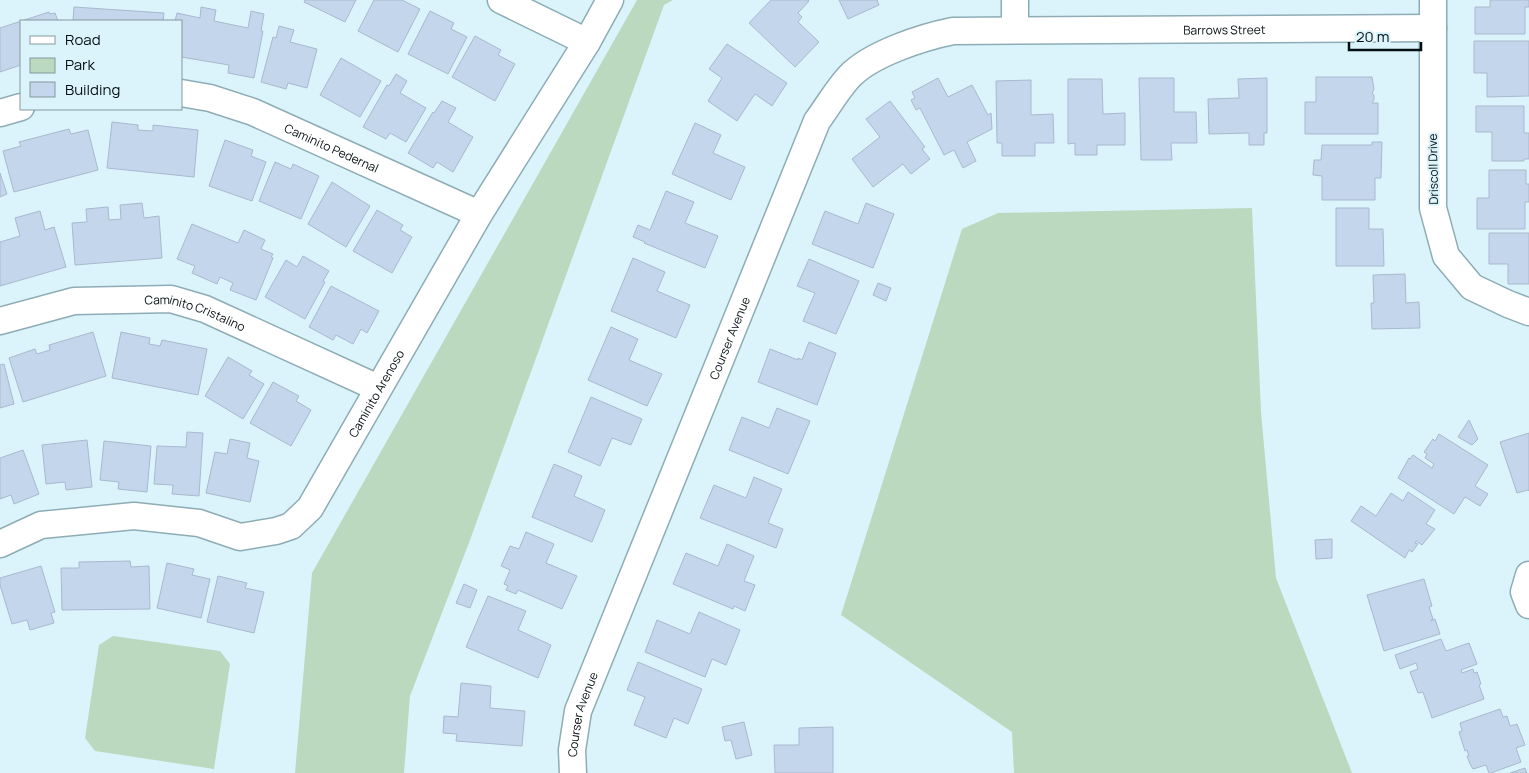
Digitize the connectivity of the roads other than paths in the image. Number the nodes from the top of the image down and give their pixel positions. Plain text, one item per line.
1 (501, 0) edge
2 (610, 0) edge
3 (1015, 0) edge
4 (1432, 0) edge
5 (1433, 28) junction
6 (1015, 30) junction
7 (587, 42) junction
8 (182, 93) edge
9 (20, 107) edge
10 (0, 113) edge
11 (479, 214) junction
12 (1518, 308) edge
13 (0, 321) edge
14 (378, 388) junction
15 (0, 544) edge
16 (1529, 575) edge
17 (1529, 605) edge
18 (574, 773) edge

1 - 7 street
2 - 7 street, Caminito Arenoso
3 - 6 street
4 - 5 street, Driscoll Drive
5 - 6 street, Barrows Street
5 - 12 street, Driscoll Drive
6 - 18 street, Courser Avenue
7 - 11 street, Caminito Arenoso
8 - 11 street, Caminito Pedernal
9 - 10 street
11 - 14 street, Caminito Arenoso
13 - 14 street, Caminito Cristalino
14 - 15 street, Caminito Arenoso
16 - 17 street

